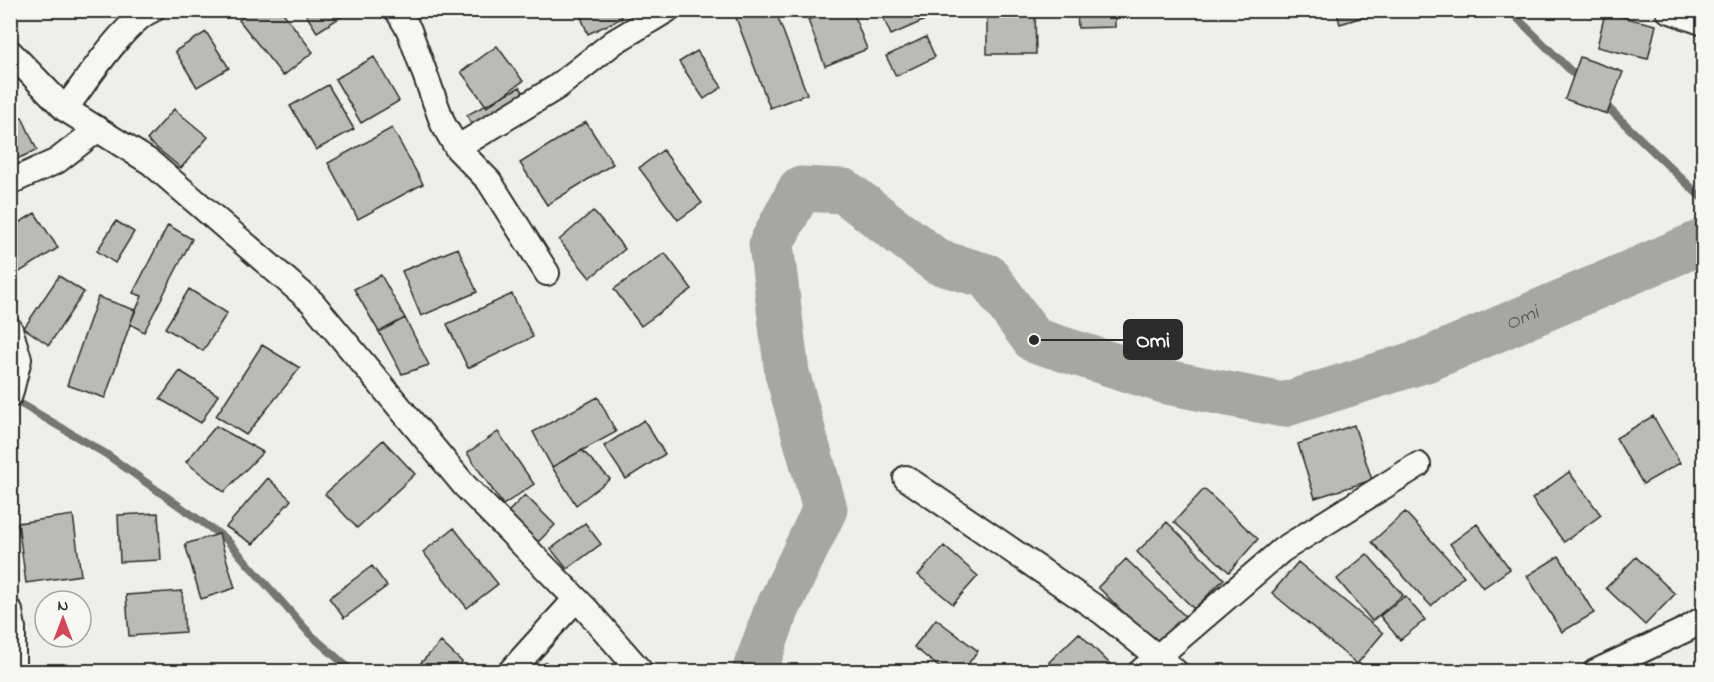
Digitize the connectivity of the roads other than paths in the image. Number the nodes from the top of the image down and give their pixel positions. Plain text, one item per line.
1 (152, 10) edge
2 (397, 10) edge
3 (668, 10) edge
4 (1668, 10) edge
5 (1704, 23) edge
6 (10, 51) edge
7 (65, 109) junction
8 (98, 129) junction
9 (457, 148) junction
10 (10, 182) edge
11 (547, 273) dead end
12 (10, 329) edge
13 (10, 395) edge
14 (1418, 465) dead end
15 (906, 477) dead end
16 (576, 599) junction
17 (10, 611) edge
18 (1704, 618) edge
19 (1158, 667) edge
20 (13, 672) edge
21 (510, 672) edge
22 (641, 672) edge
23 (1594, 672) edge

1 - 7 street
2 - 9 street
3 - 9 street
4 - 5 street
6 - 7 street
7 - 8 street
8 - 10 street
8 - 16 street
9 - 11 street
12 - 13 street
14 - 19 street
15 - 19 street
16 - 21 street
16 - 22 street
17 - 20 street
18 - 23 street

